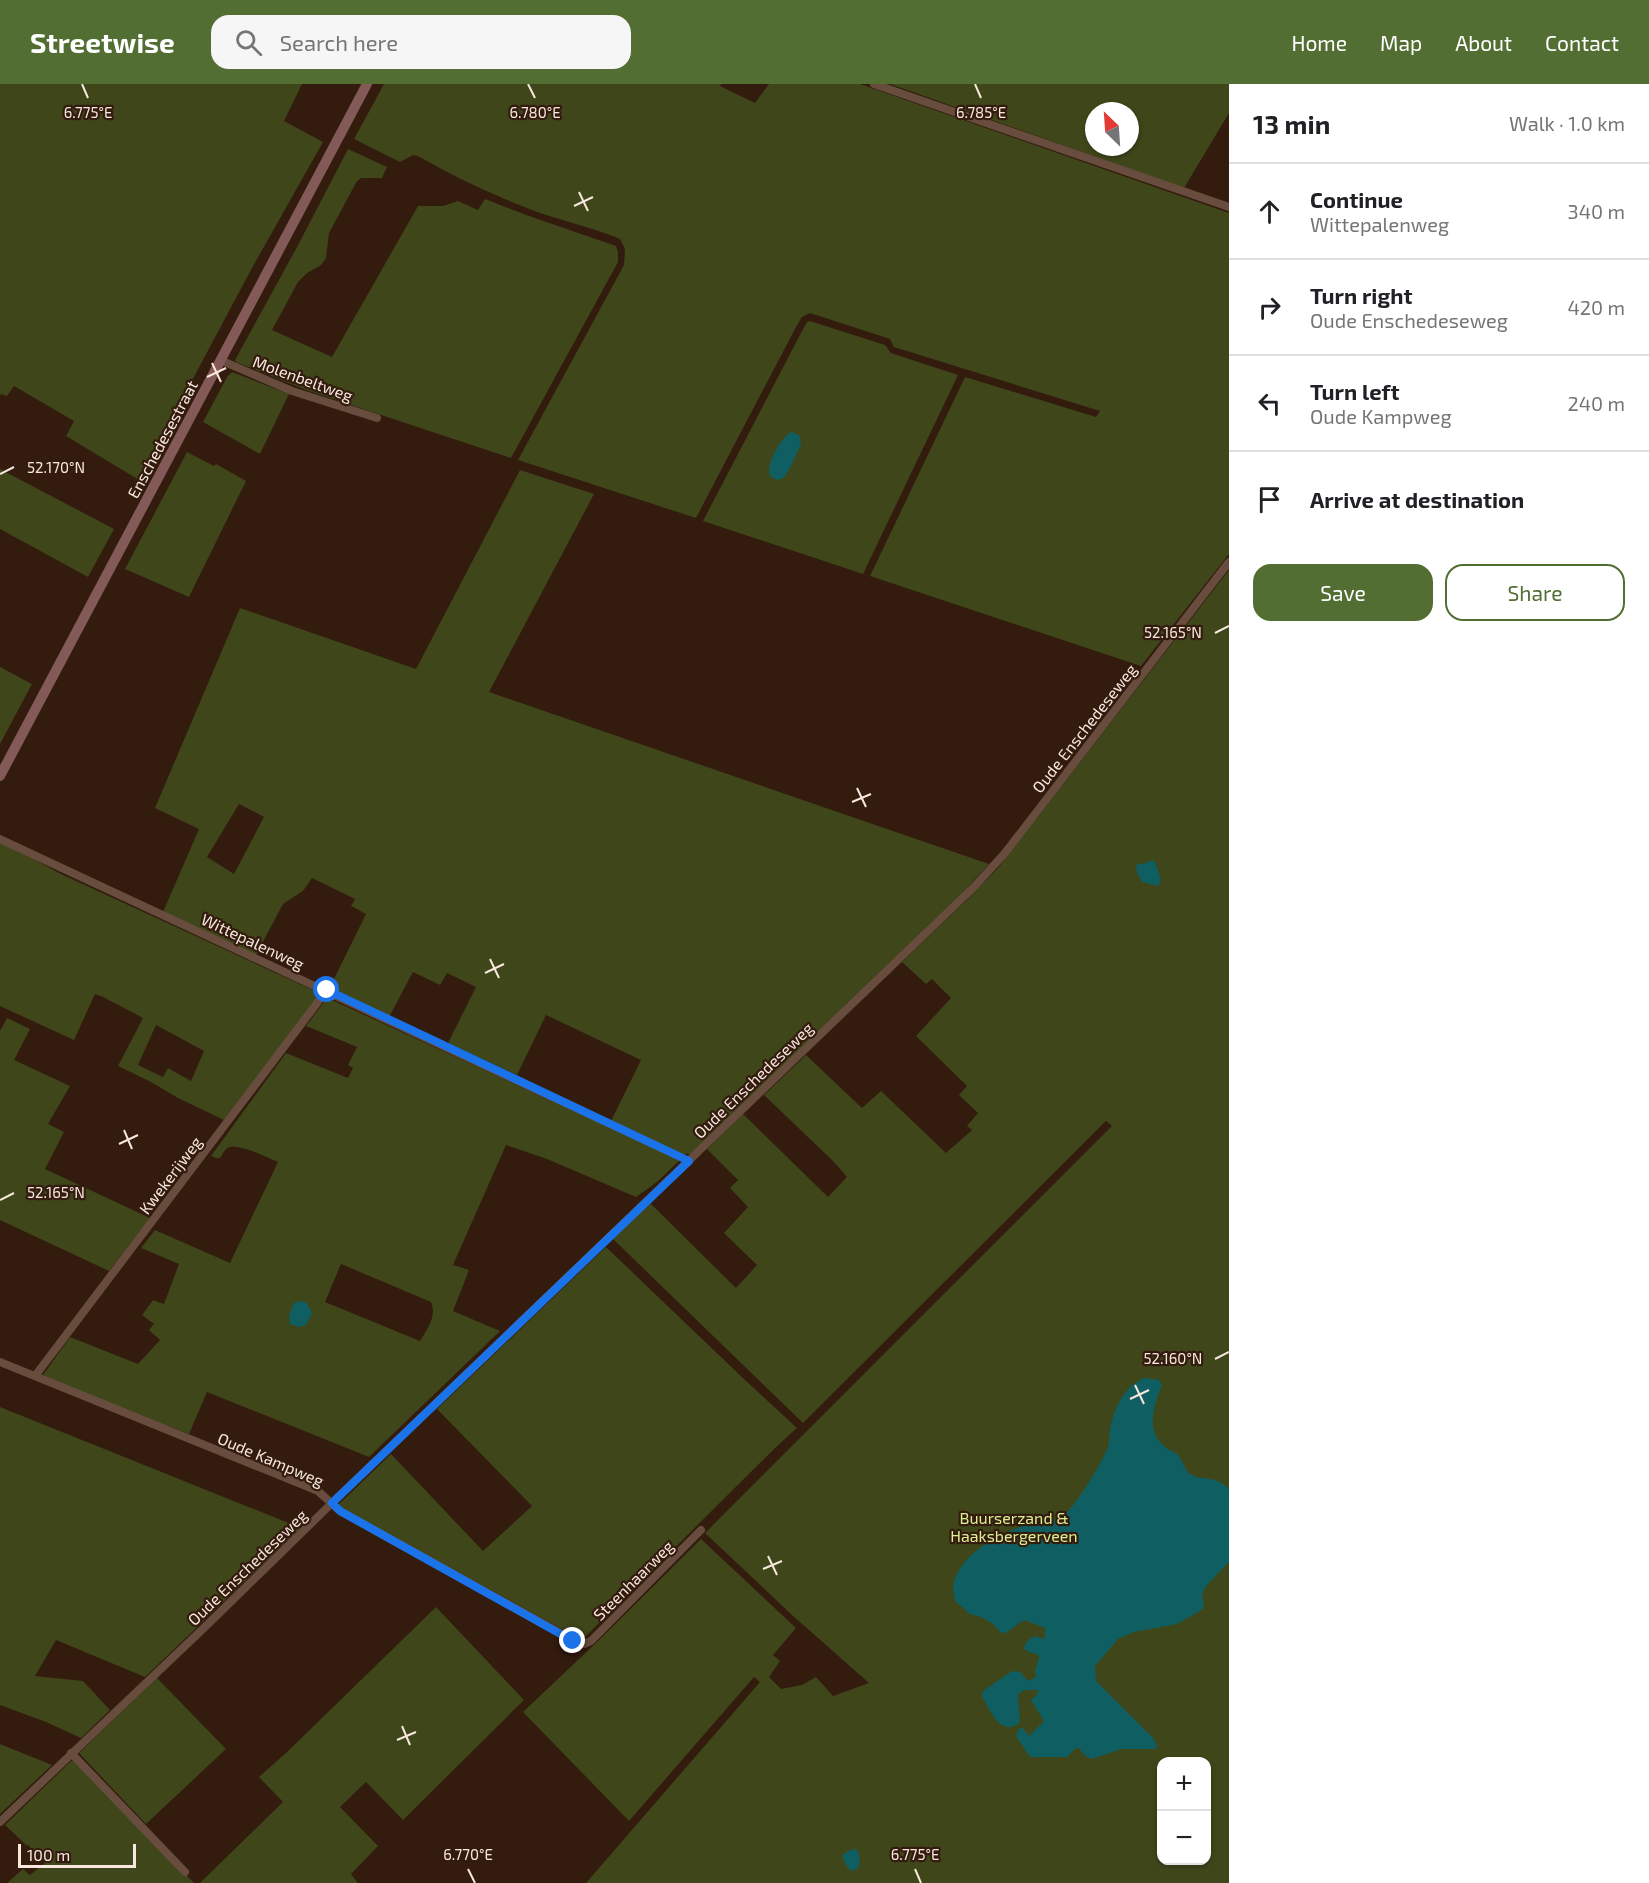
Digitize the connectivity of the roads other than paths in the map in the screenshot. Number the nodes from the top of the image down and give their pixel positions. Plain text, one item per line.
1 (367, 84) edge
2 (874, 84) edge
3 (1229, 207) edge
4 (220, 360) junction
5 (377, 418) dead end
6 (1229, 562) edge
7 (0, 776) edge
8 (0, 838) edge
9 (327, 990) junction
10 (689, 1161) junction
11 (0, 1362) edge
12 (35, 1376) junction
13 (332, 1503) junction
14 (702, 1530) dead end
15 (580, 1644) joint
16 (71, 1753) junction
17 (0, 1822) edge
18 (185, 1872) dead end

1 - 4 street, Enschedesestraat
2 - 3 street
4 - 5 street, Molenbeltweg
4 - 7 street, Enschedesestraat
6 - 10 street, Oude Enschedeseweg
8 - 9 street, Wittepalenweg
9 - 10 street, Wittepalenweg
9 - 12 street, Kwekerijweg
10 - 13 street, Oude Enschedeseweg
11 - 12 street, Oude Kampweg
12 - 13 street, Oude Kampweg
13 - 15 street, Oude Kampweg
13 - 16 street, Oude Enschedeseweg
14 - 15 street, Steenhaarweg
16 - 17 street, Oude Enschedeseweg
16 - 18 street

